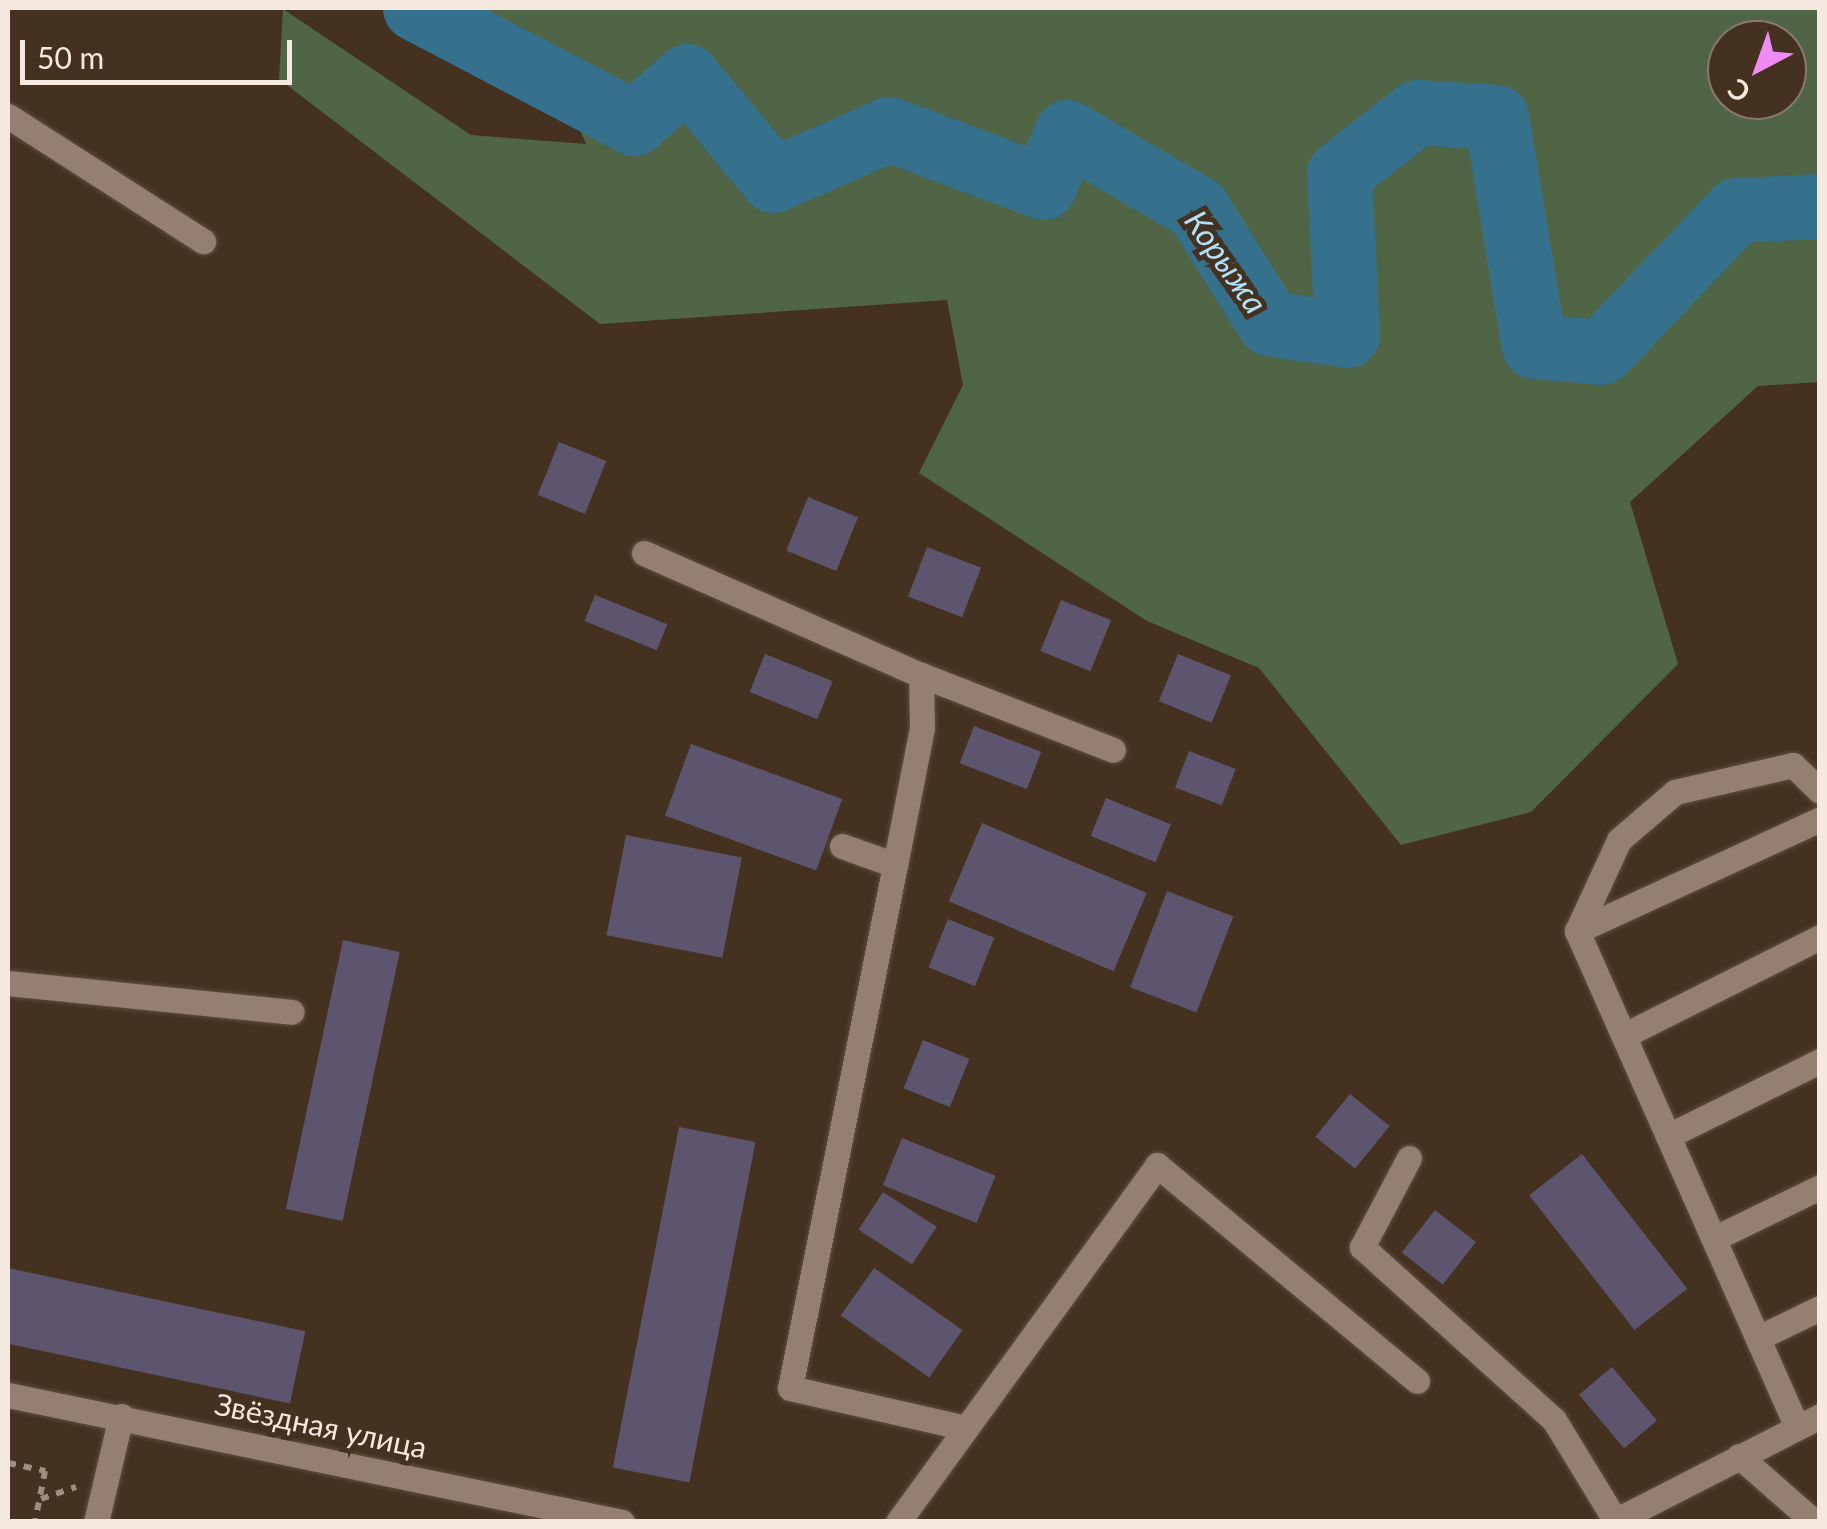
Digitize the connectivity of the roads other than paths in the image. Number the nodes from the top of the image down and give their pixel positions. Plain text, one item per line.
1 (8, 116) edge
2 (204, 241) dead end
3 (644, 553) dead end
4 (921, 674) junction
5 (1113, 750) dead end
6 (1820, 791) edge
7 (1820, 819) edge
8 (842, 846) dead end
9 (894, 865) junction
10 (1577, 931) junction
11 (1820, 938) edge
12 (8, 983) edge
13 (292, 1012) dead end
14 (1625, 1035) junction
15 (1820, 1062) edge
16 (1668, 1136) junction
17 (1409, 1158) dead end
18 (1820, 1186) edge
19 (1715, 1238) junction
20 (1820, 1308) edge
21 (1760, 1337) junction
22 (1416, 1380) dead end
23 (8, 1395) edge
24 (121, 1416) junction
25 (1808, 1421) edge
26 (966, 1428) junction
27 (1739, 1456) junction
28 (1614, 1520) edge
29 (96, 1522) edge
30 (622, 1522) edge
31 (898, 1522) edge
32 (1814, 1522) edge

1 - 2 street
3 - 4 street
4 - 5 street
4 - 9 street
6 - 10 street
7 - 10 street
8 - 9 street
9 - 26 street
10 - 14 street
11 - 14 street
12 - 13 street
14 - 16 street
15 - 16 street
16 - 19 street
17 - 28 street
18 - 19 street
19 - 21 street
20 - 21 street
21 - 25 street
22 - 26 street
23 - 24 street, Звёздная улица
24 - 29 street
24 - 30 street, Звёздная улица
25 - 27 street
26 - 31 street
27 - 28 street
27 - 32 street

